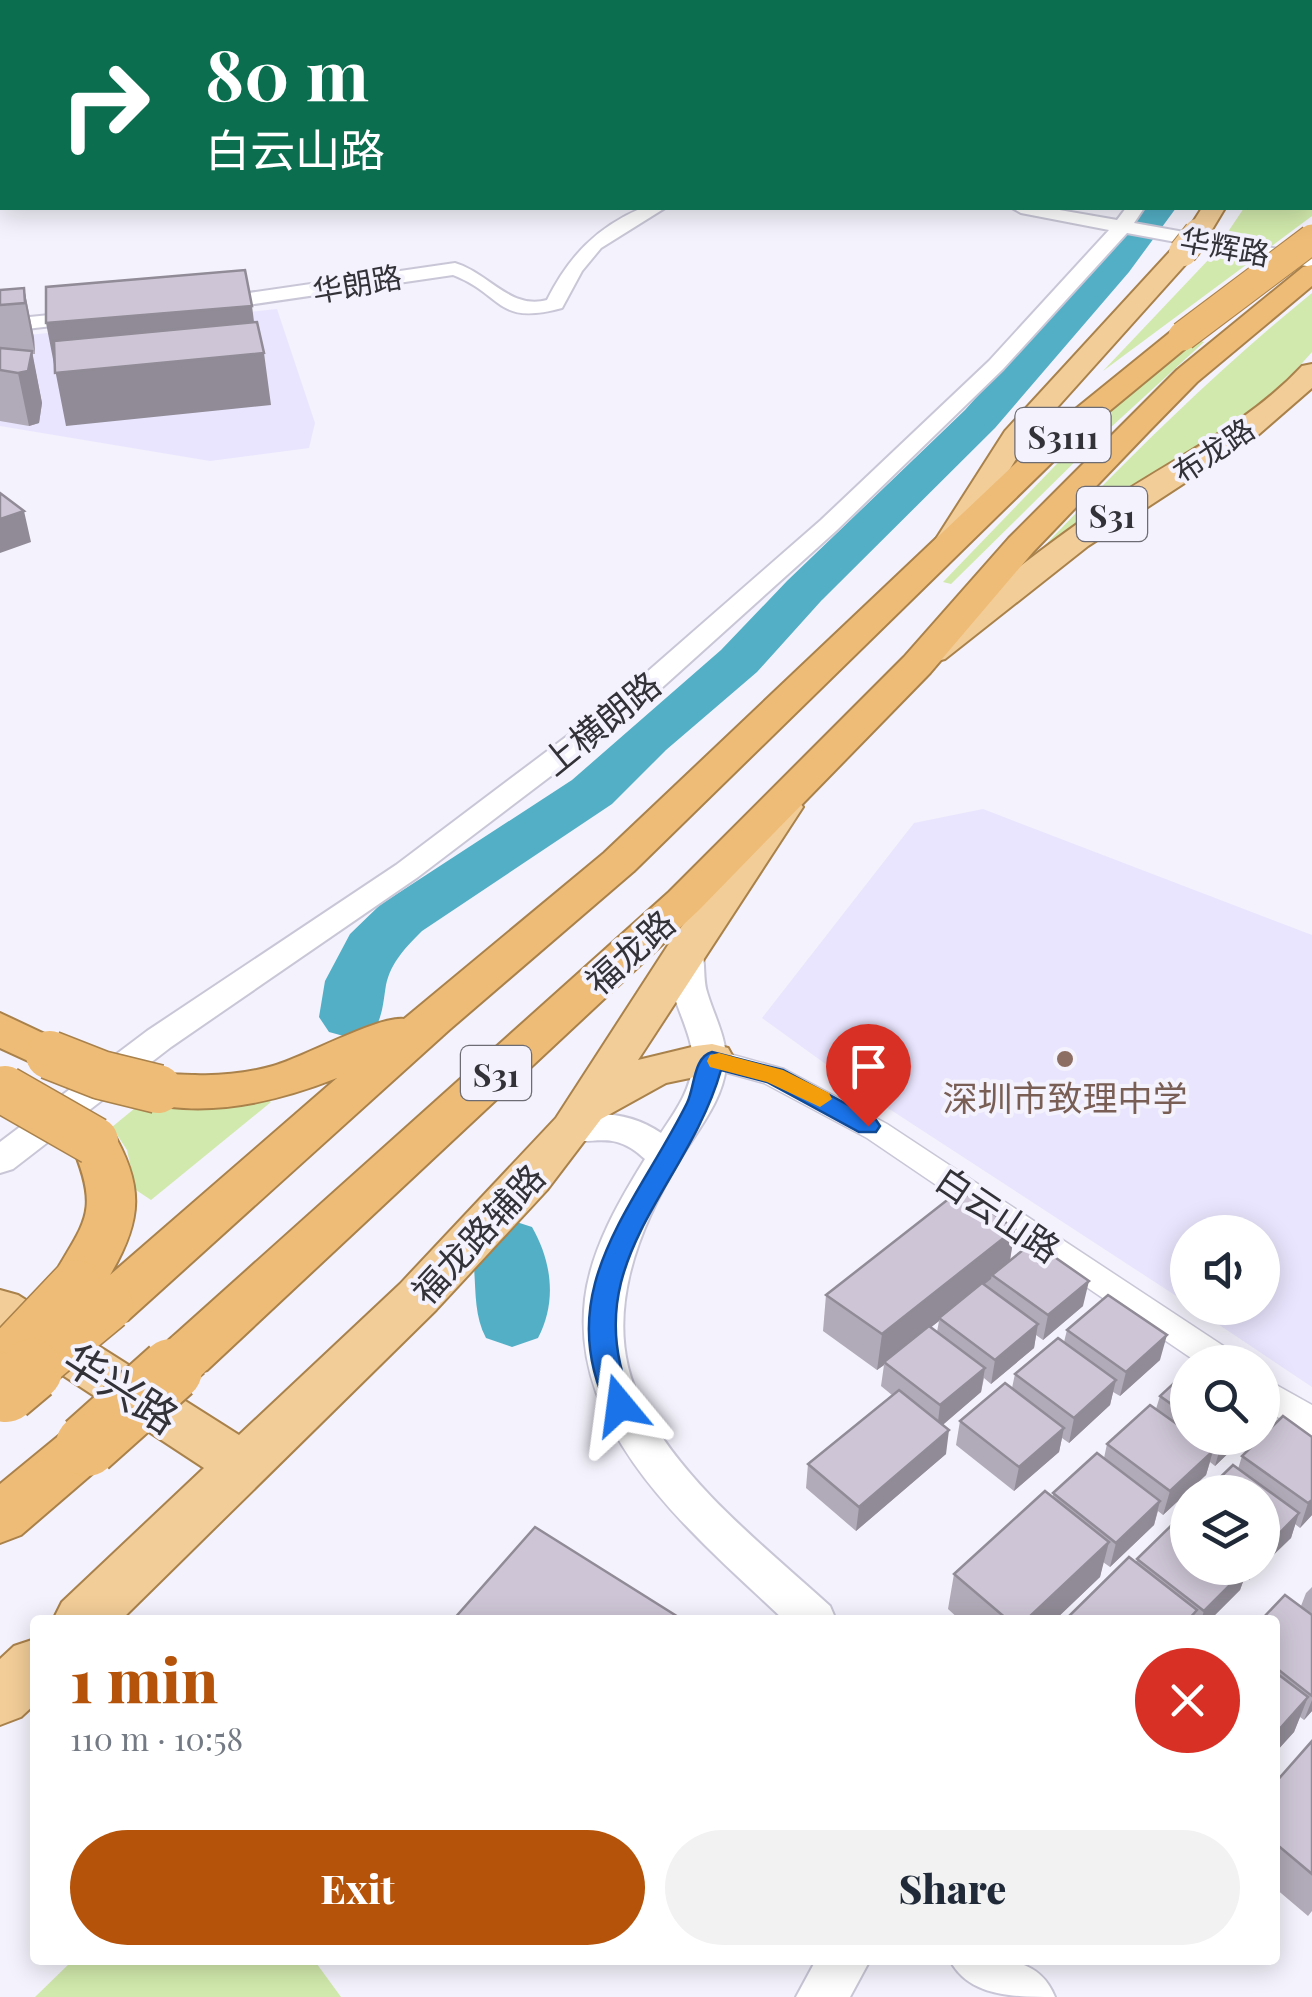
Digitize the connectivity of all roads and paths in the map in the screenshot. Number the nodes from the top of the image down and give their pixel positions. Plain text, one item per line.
1 (652, 210) edge
2 (1031, 210) edge
3 (1135, 210) edge
4 (1212, 210) edge
5 (1135, 230) junction
6 (1312, 239) edge
7 (1312, 262) edge
8 (1312, 272) edge
9 (189, 307) edge
10 (114, 314) edge
11 (0, 326) edge
12 (1312, 372) edge
13 (950, 542) junction
14 (916, 665) junction
15 (798, 785) junction
16 (687, 948) junction
17 (433, 1019) junction
18 (0, 1028) edge
19 (712, 1060) junction
20 (3, 1088) edge
21 (572, 1129) junction
22 (664, 1157) junction
23 (0, 1160) edge
24 (92, 1295) junction
25 (0, 1309) edge
26 (1196, 1345) edge
27 (2, 1383) edge
28 (1280, 1402) edge
29 (1312, 1423) edge
30 (244, 1466) junction
31 (0, 1518) edge
32 (87, 1615) edge
33 (809, 1615) edge
34 (30, 1670) edge
35 (0, 1698) edge
36 (842, 1965) edge
37 (982, 1965) edge
38 (821, 1997) edge
39 (1030, 1997) edge

1 - 9 street, 华朗路
2 - 5 street, 华辉路
3 - 5 street, 上横朗路
4 - 13 main road, S31
5 - 7 street, 华辉路
5 - 23 street, 上横朗路
6 - 13 highway, 福龙路 / S3111, bridge
8 - 14 highway, 福龙路 / S3111
10 - 11 street
12 - 14 main road, 布龙路 / S31
13 - 17 highway, 福龙路 / S31
14 - 15 highway, 福龙路 / S31
15 - 16 main road, 福龙路辅路
15 - 31 highway, 福龙路 / S31, bridge
16 - 19 street
16 - 21 main road, 福龙路辅路
17 - 18 highway, bridge
17 - 24 highway, 福龙路 / S31
19 - 21 main road
19 - 22 street
19 - 26 street, 白云山路
20 - 24 highway, bridge
21 - 22 street
21 - 30 main road, 福龙路辅路
22 - 33 street
24 - 27 highway, 福龙路 / S31, bridge
25 - 30 main road, 华兴路
28 - 29 street
30 - 32 main road, 福龙路辅路
34 - 35 main road
36 - 38 street
37 - 39 street

